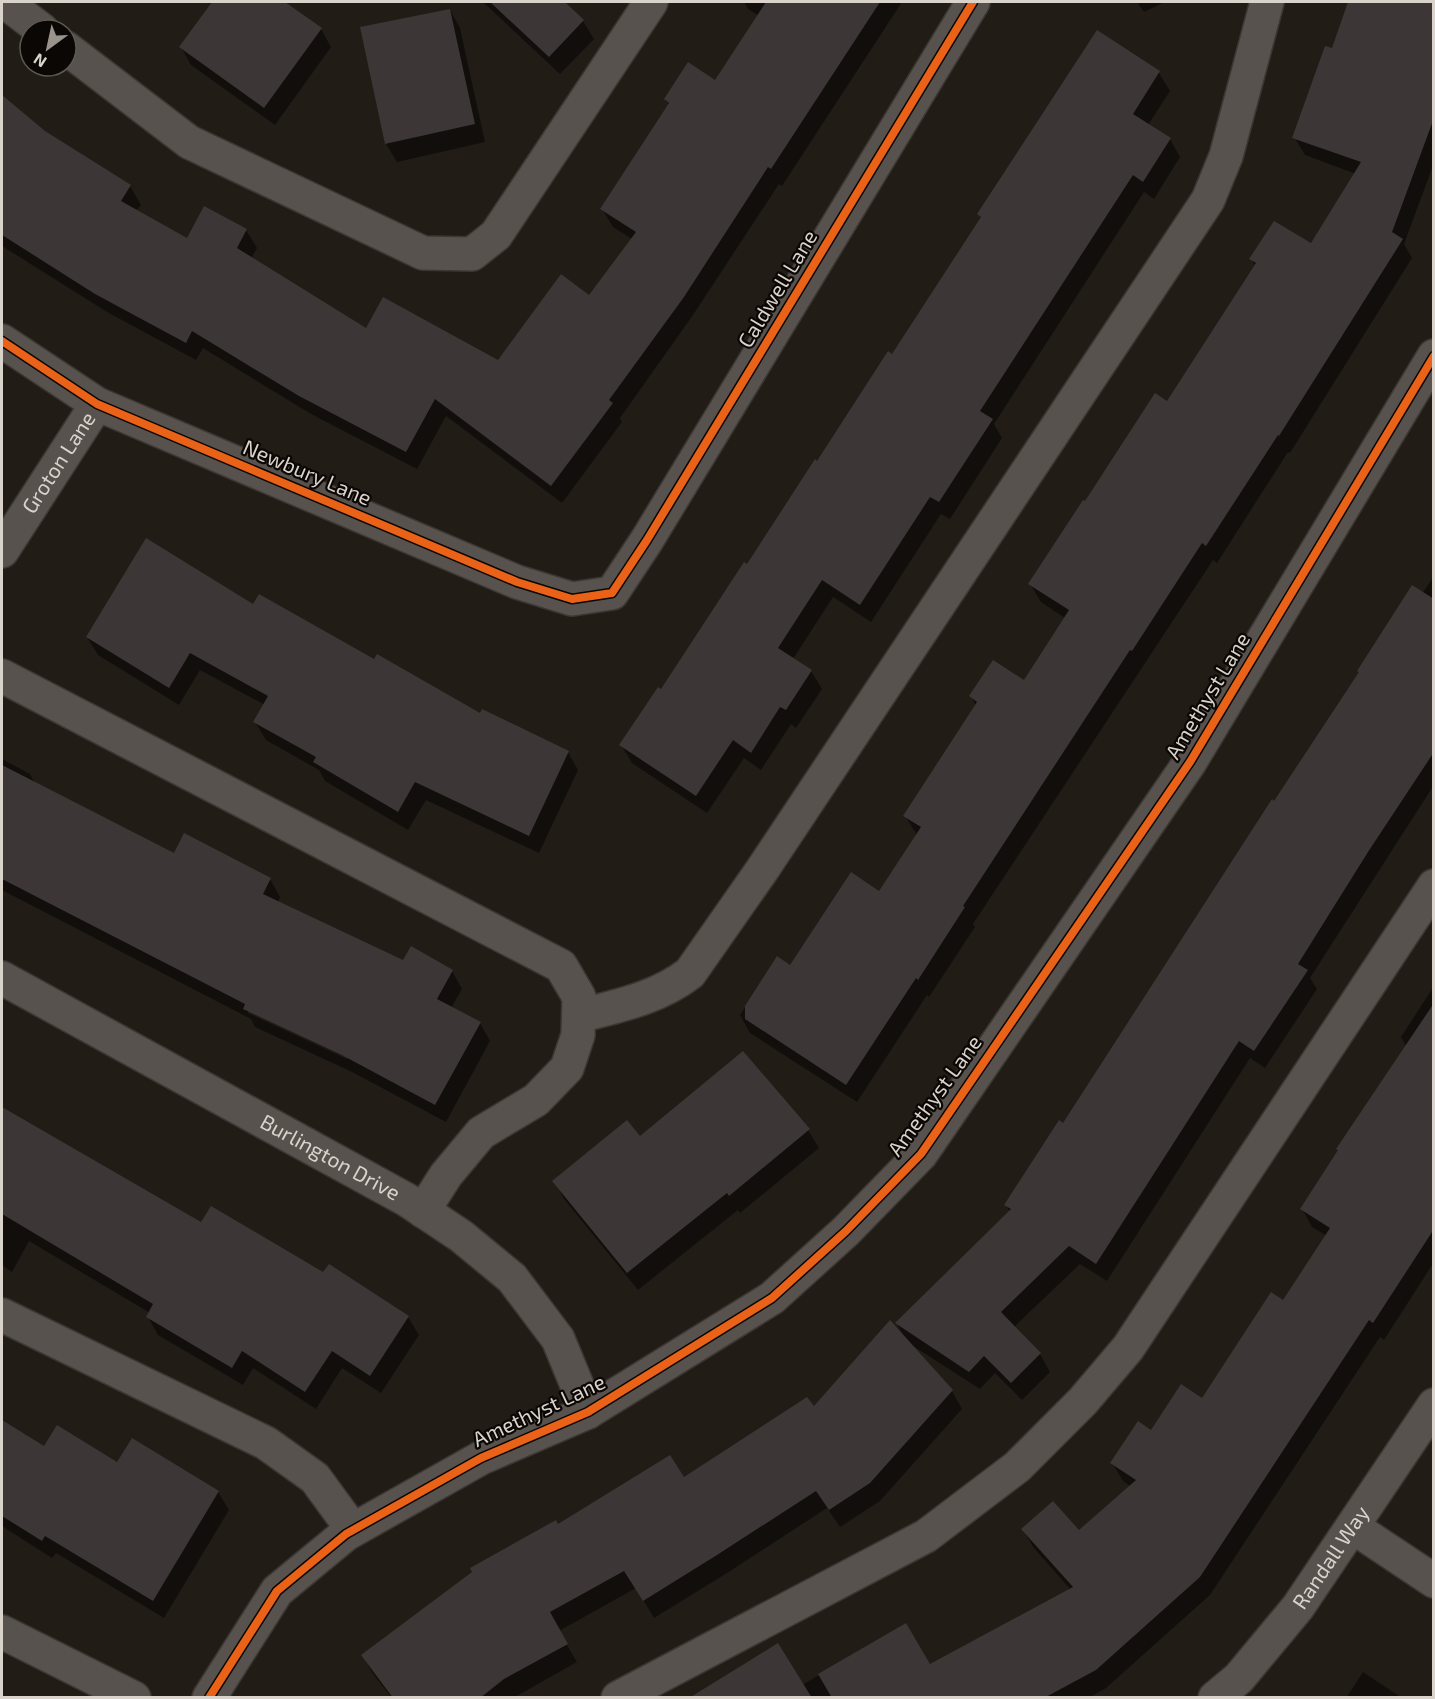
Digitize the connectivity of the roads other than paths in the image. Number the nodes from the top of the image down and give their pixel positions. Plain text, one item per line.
1 (5, 2) edge
2 (651, 2) edge
3 (973, 2) edge
4 (1267, 2) edge
5 (26, 18) edge
6 (78, 57) edge
7 (2, 341) edge
8 (1434, 356) edge
9 (97, 404) junction
10 (2, 551) edge
11 (612, 593) joint
12 (2, 676) edge
13 (1434, 886) edge
14 (2, 978) edge
15 (579, 1016) junction
16 (423, 1211) junction
17 (2, 1315) edge
18 (1434, 1405) edge
19 (588, 1412) junction
20 (1353, 1527) junction
21 (353, 1530) junction
22 (1434, 1581) edge
23 (2, 1632) edge
24 (134, 1698) edge
25 (209, 1698) edge
26 (618, 1698) edge
27 (1215, 1698) edge

1 - 5 street
2 - 6 street
3 - 11 street, Caldwell Lane
4 - 15 street
7 - 9 street, Newbury Lane
8 - 19 street, Amethyst Lane
9 - 10 street, Groton Lane
9 - 11 street, Newbury Lane
12 - 15 street
13 - 26 street
14 - 16 street, Burlington Drive
15 - 16 street
16 - 19 street, Burlington Drive
17 - 21 street
18 - 20 street, Randall Way
19 - 21 street, Amethyst Lane
20 - 22 street
20 - 27 street, Randall Way
21 - 25 street, Amethyst Lane
23 - 24 street

